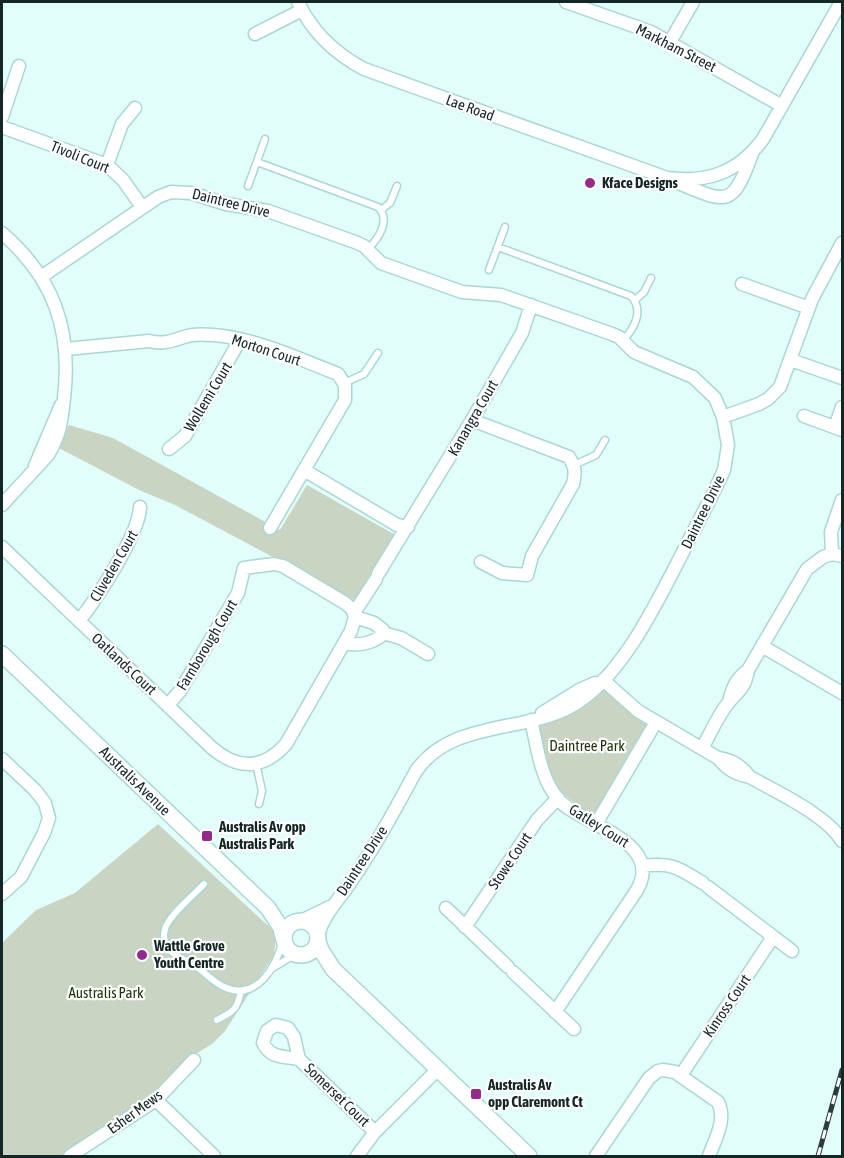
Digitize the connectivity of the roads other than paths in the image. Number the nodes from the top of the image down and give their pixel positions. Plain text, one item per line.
1 (566, 2) edge
2 (693, 2) edge
3 (841, 2) edge
4 (300, 6) edge
5 (255, 34) dead end
6 (670, 42) junction
7 (19, 66) dead end
8 (782, 106) junction
9 (135, 108) dead end
10 (2, 117) edge
11 (2, 127) edge
12 (265, 139) dead end
13 (752, 153) junction
14 (256, 162) junction
15 (107, 165) junction
16 (667, 178) junction
17 (248, 186) dead end
18 (398, 186) dead end
19 (142, 207) junction
20 (381, 210) junction
21 (505, 227) dead end
22 (2, 233) edge
23 (498, 247) junction
24 (368, 249) junction
25 (840, 251) edge
26 (489, 270) dead end
27 (41, 277) junction
28 (651, 278) dead end
29 (742, 284) dead end
30 (635, 300) junction
31 (531, 305) junction
32 (809, 308) junction
33 (240, 340) junction
34 (622, 340) junction
35 (66, 350) junction
36 (378, 352) dead end
37 (790, 360) junction
38 (843, 378) edge
39 (344, 382) junction
40 (843, 407) edge
41 (804, 416) dead end
42 (723, 417) junction
43 (472, 420) junction
44 (839, 428) edge
45 (605, 440) dead end
46 (169, 449) dead end
47 (574, 465) junction
48 (304, 470) junction
49 (842, 500) edge
50 (2, 505) edge
51 (140, 507) dead end
52 (408, 527) junction
53 (270, 528) dead end
54 (2, 548) edge
55 (837, 555) edge
56 (481, 562) dead end
57 (355, 615) junction
58 (79, 621) junction
59 (383, 633) junction
60 (344, 643) junction
61 (762, 646) junction
62 (2, 654) edge
63 (428, 654) dead end
64 (603, 680) junction
65 (843, 693) edge
66 (168, 705) junction
67 (531, 720) junction
68 (656, 722) junction
69 (702, 748) junction
70 (2, 759) edge
71 (256, 764) junction
72 (558, 798) junction
73 (259, 804) dead end
74 (596, 824) junction
75 (843, 841) edge
76 (642, 866) junction
77 (204, 884) dead end
78 (2, 894) edge
79 (331, 906) junction
80 (268, 908) junction
81 (446, 908) dead end
82 (300, 921) junction
83 (465, 927) junction
84 (284, 938) junction
85 (318, 938) junction
86 (773, 938) junction
87 (792, 951) dead end
88 (300, 956) junction
89 (272, 968) junction
90 (333, 969) junction
91 (241, 991) junction
92 (555, 1012) junction
93 (217, 1020) dead end
94 (574, 1029) dead end
95 (299, 1059) dead end
96 (194, 1060) dead end
97 (438, 1069) junction
98 (681, 1075) junction
99 (156, 1100) junction
100 (375, 1132) junction
101 (524, 1154) edge
102 (70, 1156) edge
103 (214, 1156) edge
104 (357, 1156) edge
105 (596, 1156) edge
106 (709, 1156) edge

1 - 6 street, Markham Street
2 - 6 street
3 - 8 street, Lae Road
4 - 5 street
4 - 16 street, Lae Road
6 - 8 street, Markham Street
7 - 10 street
8 - 13 street, Lae Road
9 - 15 street
11 - 15 street, Tivoli Court
12 - 14 lane, Daintree Drive
13 - 16 street, Lae Road
13 - 16 street, Lae Road
14 - 17 lane, Daintree Drive
14 - 20 lane
15 - 19 street, Tivoli Court
18 - 20 lane
19 - 24 street, Daintree Drive
19 - 27 street, Daintree Drive
20 - 24 lane
21 - 23 lane
22 - 27 street
23 - 26 lane
23 - 30 lane
24 - 31 street, Daintree Drive
25 - 32 street
27 - 35 street
28 - 30 lane
29 - 32 street
30 - 34 lane
31 - 34 street, Daintree Drive
31 - 43 street, Kanangra Court
32 - 37 street
33 - 35 street, Morton Court
33 - 39 street, Morton Court
33 - 46 street, Wollemi Court
34 - 42 street, Daintree Drive
35 - 50 street
36 - 39 lane
37 - 38 street
37 - 42 street
39 - 48 street
40 - 44 street
41 - 44 street
42 - 64 street, Daintree Drive
43 - 47 street
43 - 52 street, Kanangra Court
45 - 47 lane
47 - 56 street
48 - 52 street
48 - 53 street
49 - 55 street
51 - 58 street, Cliveden Court
52 - 57 street, Kanangra Court
54 - 58 street, Oatlands Court
55 - 61 street
57 - 59 street
57 - 60 street
57 - 66 street, Farnborough Court
58 - 66 street, Oatlands Court
59 - 60 street
59 - 63 street
60 - 71 street
61 - 65 street
61 - 69 street
62 - 80 street, Australis Avenue
64 - 67 street, Daintree Drive
64 - 68 street
66 - 71 street, Oatlands Court
67 - 72 street, Gatley Court
67 - 79 street, Daintree Drive
68 - 69 street
68 - 74 street
69 - 75 street
70 - 78 street
71 - 73 lane
72 - 74 street, Gatley Court
72 - 83 street, Stowe Court
74 - 76 street, Gatley Court
76 - 86 street
76 - 92 street
77 - 91 lane
79 - 82 street, Daintree Drive
79 - 85 street, Daintree Drive
80 - 82 street, Australis Avenue
80 - 84 street, Australis Avenue
81 - 83 street
82 - 84 street
82 - 85 street
83 - 92 street
84 - 88 street
84 - 89 lane
85 - 88 street
85 - 90 street
86 - 87 street
86 - 98 street, Kinross Court
88 - 89 lane
88 - 90 street
89 - 91 lane
90 - 97 street
91 - 93 lane
92 - 94 street
95 - 100 street, Somerset Court
96 - 99 street, Esher Mews
97 - 100 street
97 - 101 street
98 - 105 street
98 - 106 street
99 - 102 street, Esher Mews
99 - 103 street
100 - 104 street

